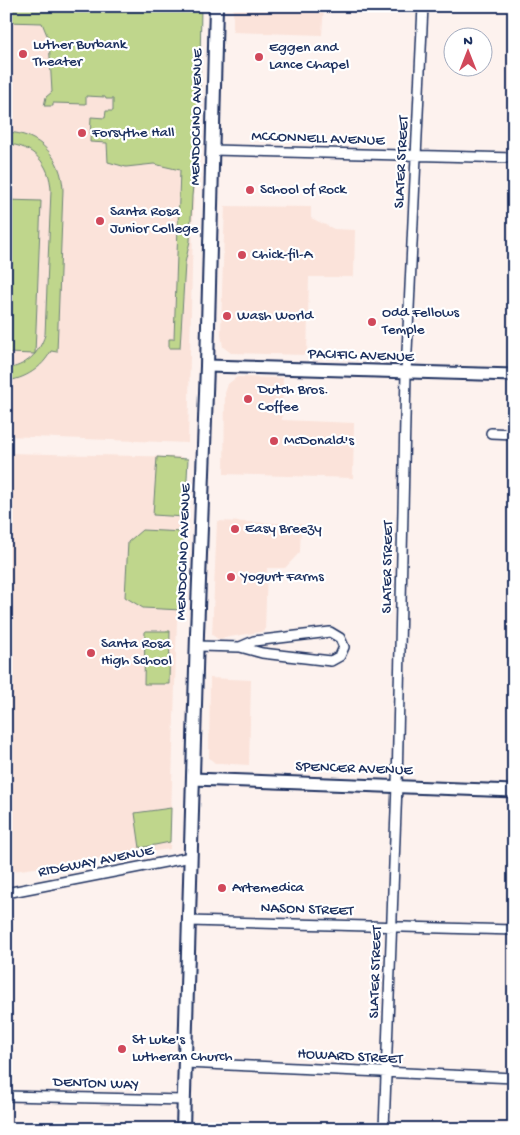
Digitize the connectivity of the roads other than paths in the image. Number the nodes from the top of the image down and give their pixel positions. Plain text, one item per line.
1 (216, 6) edge
2 (423, 6) edge
3 (212, 150) junction
4 (417, 156) junction
5 (514, 158) edge
6 (207, 366) junction
7 (406, 373) junction
8 (514, 375) edge
9 (491, 433) dead end
10 (514, 434) edge
11 (197, 646) junction
12 (240, 647) junction
13 (193, 778) junction
14 (397, 785) junction
15 (514, 791) edge
16 (191, 857) junction
17 (6, 894) edge
18 (189, 921) junction
19 (392, 927) junction
20 (514, 930) edge
21 (185, 1063) junction
22 (386, 1073) junction
23 (514, 1078) edge
24 (6, 1096) edge
25 (184, 1100) junction
26 (183, 1129) edge
27 (384, 1129) edge

1 - 3 main road, MENDOCINO AVENUE
2 - 4 street, SLATER STREET
3 - 4 street, MCCONNELL AVENUE
3 - 6 main road, MENDOCINO AVENUE
4 - 5 street, MCCONNELL AVENUE
4 - 7 street, SLATER STREET
6 - 7 street, PACIFIC AVENUE
6 - 11 main road, MENDOCINO AVENUE
7 - 8 street, PACIFIC AVENUE
7 - 14 street, SLATER STREET
9 - 10 street
11 - 12 street
11 - 13 main road, MENDOCINO AVENUE
12 - 12 street
13 - 14 street, SPENCER AVENUE
13 - 16 main road, MENDOCINO AVENUE
14 - 15 street, SPENCER AVENUE
14 - 19 street, SLATER STREET
16 - 17 street, RIDGWAY AVENUE
16 - 18 main road, MENDOCINO AVENUE
18 - 19 street, NASON STREET
18 - 21 main road, MENDOCINO AVENUE
19 - 20 street, NASON STREET
19 - 22 street, SLATER STREET
21 - 22 street, HOWARD STREET
21 - 25 main road, MENDOCINO AVENUE
22 - 23 street, HOWARD STREET
22 - 27 street, SLATER STREET
24 - 25 street, DENTON WAY
25 - 26 main road, MENDOCINO AVENUE

